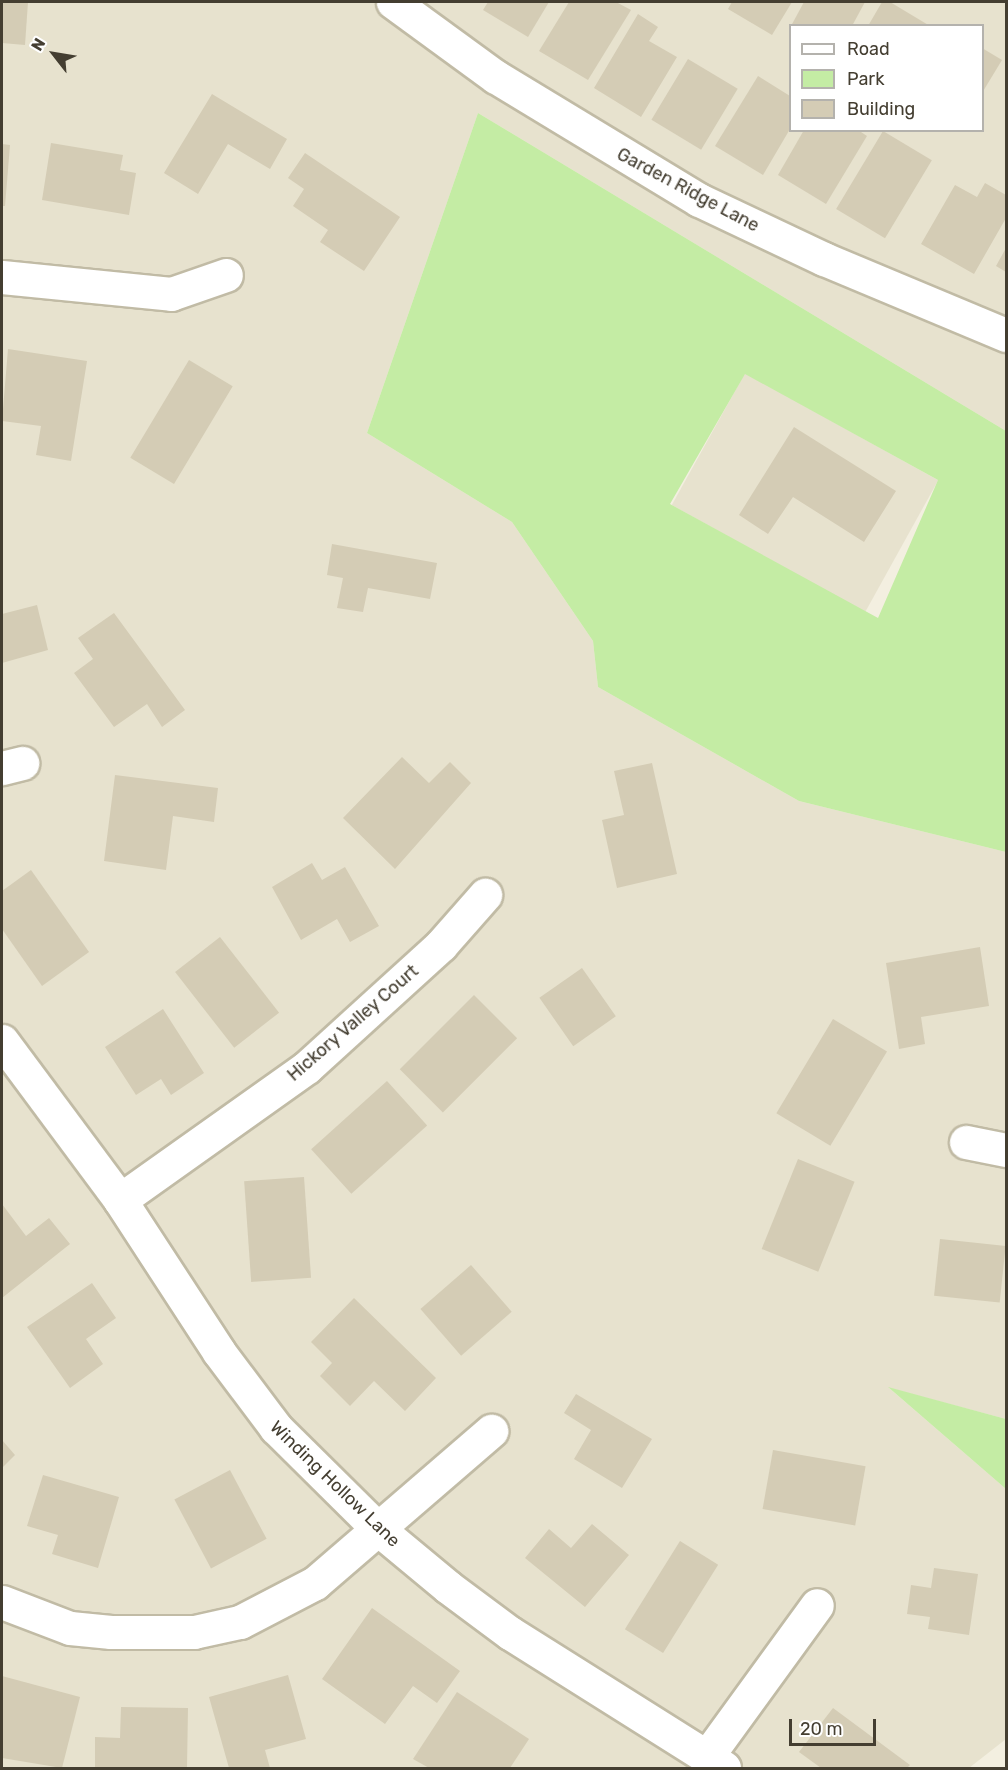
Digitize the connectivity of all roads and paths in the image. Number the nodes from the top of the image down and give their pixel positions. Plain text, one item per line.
1 (393, 2) edge
2 (226, 275) dead end
3 (2, 277) edge
4 (1006, 335) edge
5 (485, 894) dead end
6 (2, 1041) edge
7 (966, 1142) dead end
8 (1006, 1150) edge
9 (120, 1200) junction
10 (491, 1431) dead end
11 (377, 1528) junction
12 (2, 1602) edge
13 (817, 1605) dead end
14 (716, 1762) edge

1 - 4 street, Garden Ridge Lane
2 - 3 street
5 - 9 street, Hickory Valley Court
6 - 9 street, Winding Hollow Lane
7 - 8 street
9 - 11 street, Winding Hollow Lane
10 - 11 street
11 - 12 street
11 - 14 street, Winding Hollow Lane
13 - 14 street

